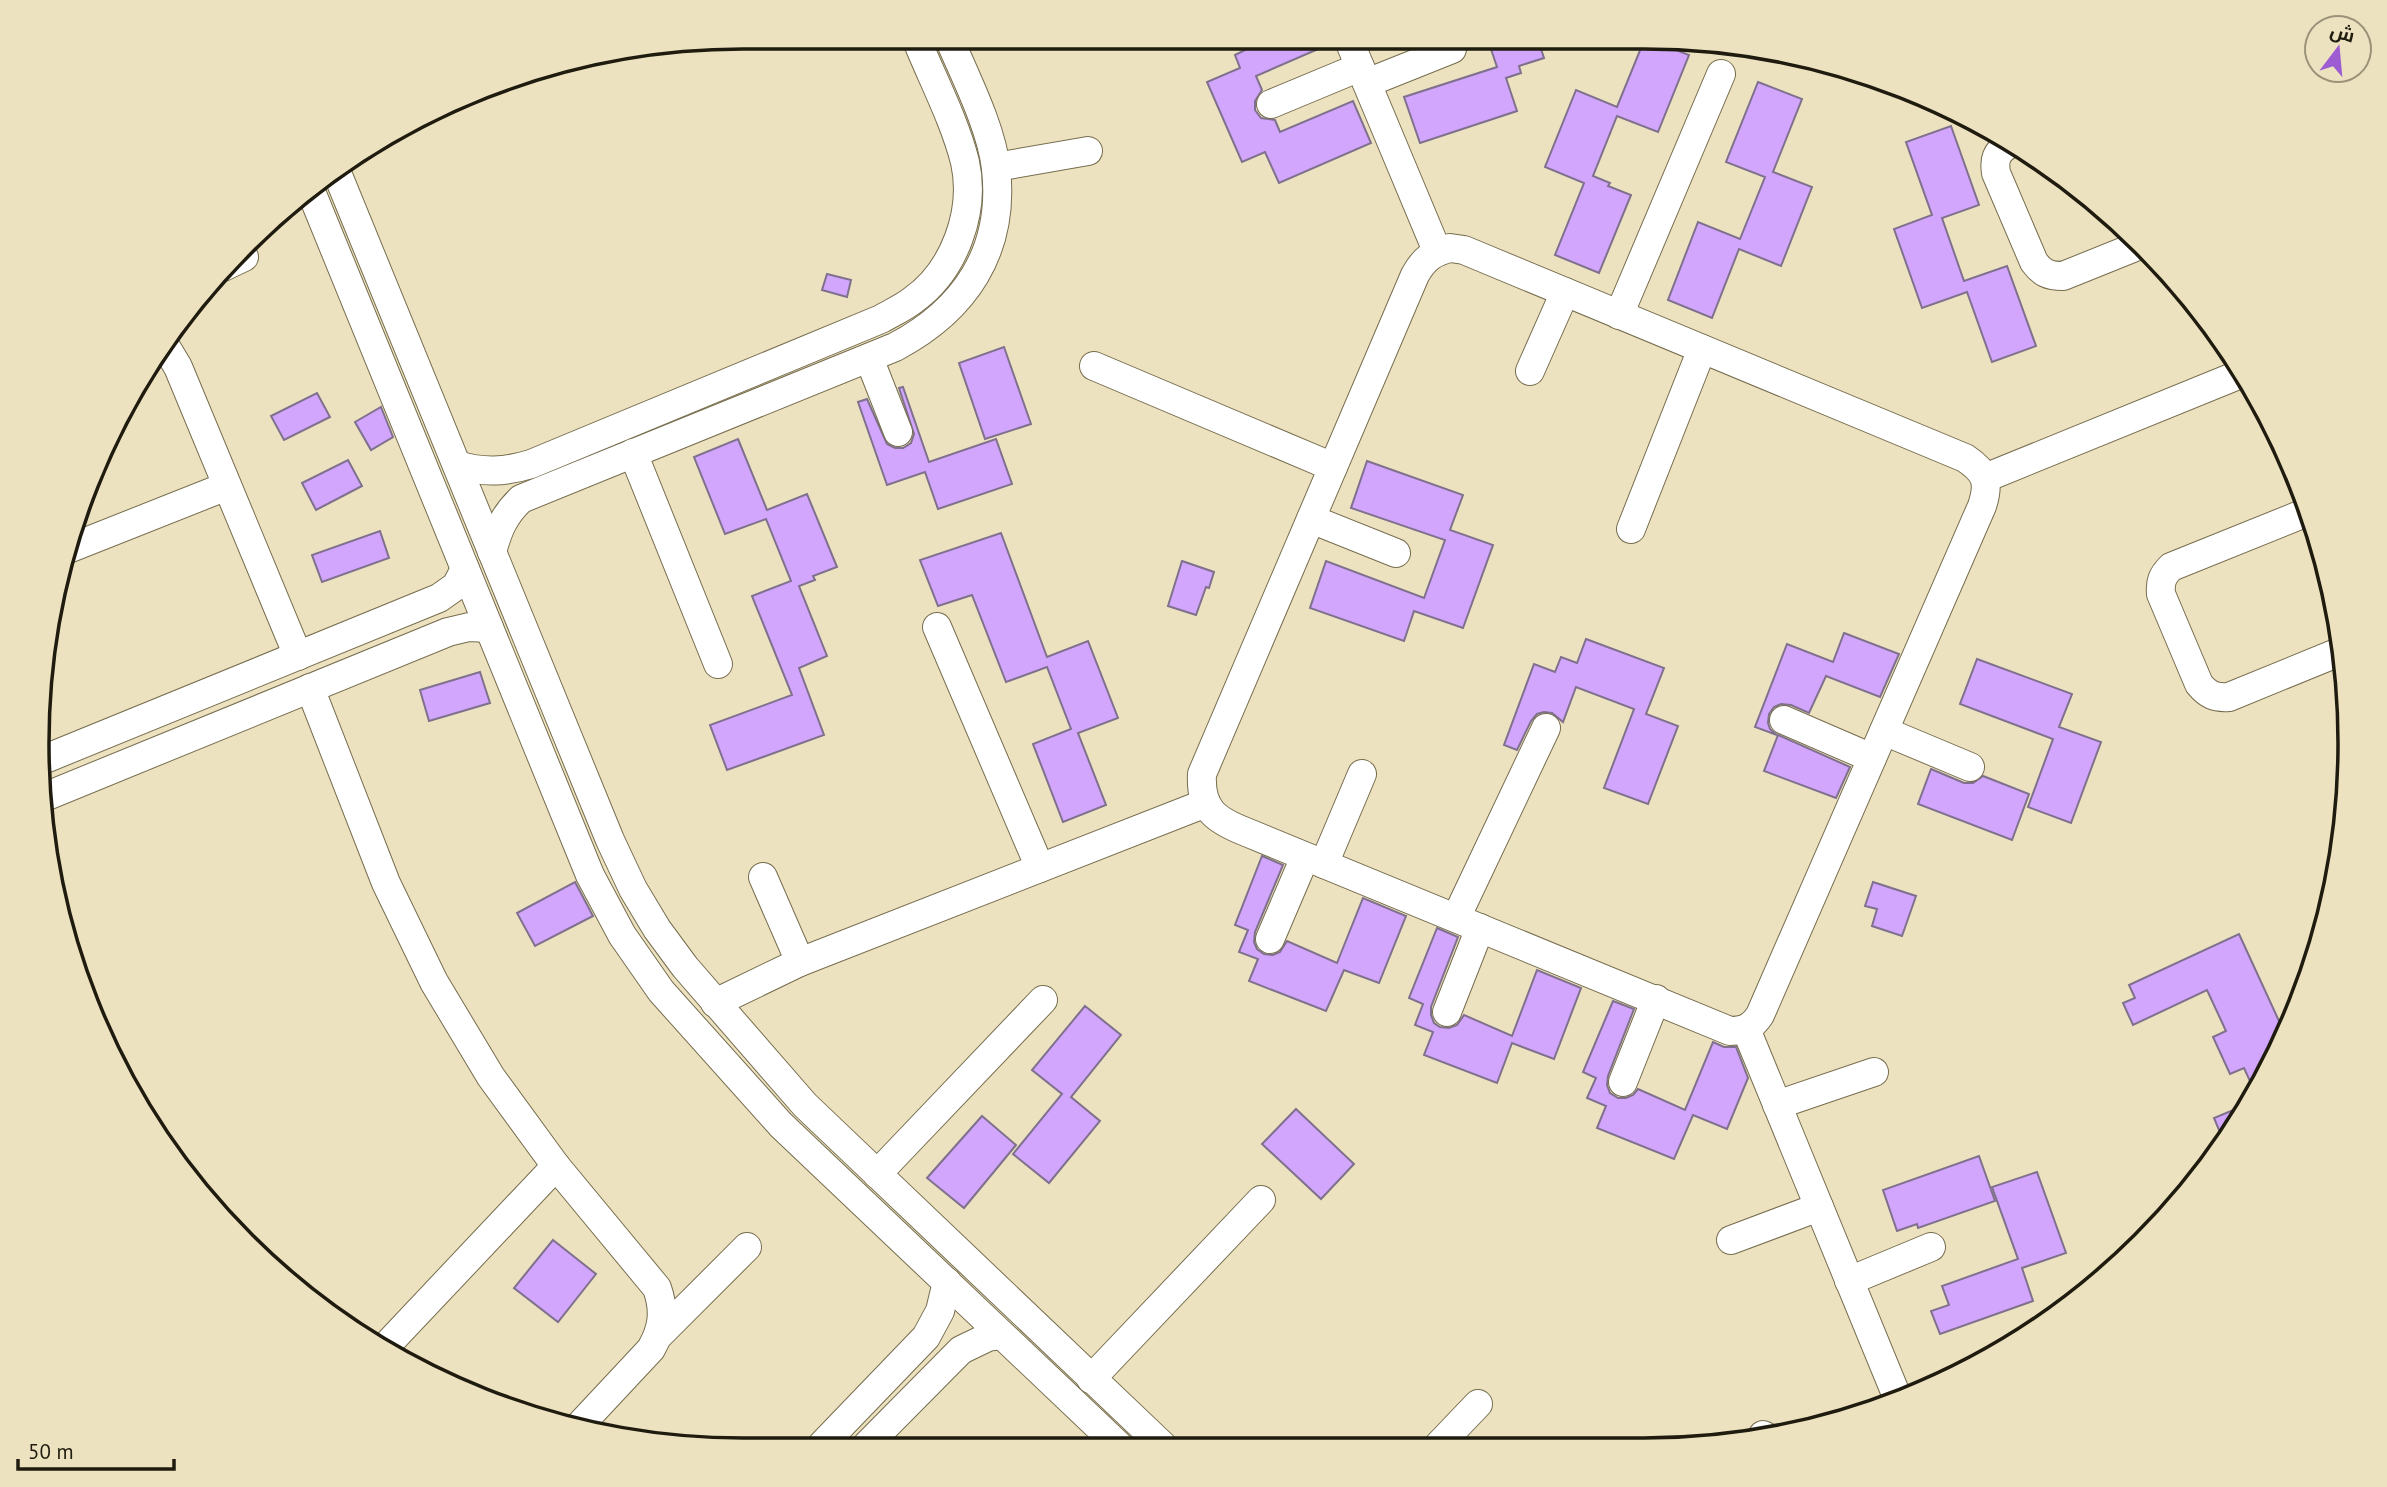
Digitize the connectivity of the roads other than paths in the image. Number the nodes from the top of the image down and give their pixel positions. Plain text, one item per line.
1 (920, 49) edge
2 (954, 49) edge
3 (1452, 49) dead end
4 (1359, 64) edge
5 (1721, 74) dead end
6 (1271, 104) dead end
7 (2003, 149) edge
8 (1088, 151) dead end
9 (996, 167) junction
10 (339, 180) edge
11 (314, 199) edge
12 (2131, 249) edge
13 (1437, 251) junction
14 (1565, 292) junction
15 (1619, 315) junction
16 (1702, 349) junction
17 (170, 353) edge
18 (869, 358) junction
19 (1094, 366) dead end
20 (1530, 371) dead end
21 (2233, 377) edge
22 (898, 432) dead end
23 (572, 447) junction
24 (633, 453) junction
25 (457, 465) junction
26 (1333, 467) junction
27 (585, 473) junction
28 (1985, 478) junction
29 (227, 486) junction
30 (2299, 515) edge
31 (1311, 519) junction
32 (1631, 529) dead end
33 (79, 545) edge
34 (492, 552) junction
35 (1396, 553) dead end
36 (465, 569) junction
37 (937, 627) dead end
38 (489, 628) junction
39 (2332, 655) edge
40 (298, 656) junction
41 (718, 664) dead end
42 (310, 688) junction
43 (1784, 720) dead end
44 (1546, 728) dead end
45 (1884, 731) junction
46 (49, 757) edge
47 (1872, 758) junction
48 (1970, 767) dead end
49 (1362, 774) dead end
50 (51, 794) edge
51 (1206, 803) junction
52 (1315, 861) junction
53 (1040, 868) junction
54 (763, 877) dead end
55 (1468, 923) junction
56 (1270, 939) dead end
57 (800, 962) junction
58 (1043, 999) dead end
59 (1656, 999) junction
60 (715, 1003) junction
61 (1447, 1012) dead end
62 (1746, 1029) junction
63 (1874, 1072) dead end
64 (1623, 1082) dead end
65 (1777, 1105) junction
66 (556, 1166) junction
67 (877, 1174) junction
68 (1261, 1200) dead end
69 (1819, 1207) junction
70 (1731, 1240) dead end
71 (747, 1247) dead end
72 (1931, 1247) dead end
73 (1849, 1281) junction
74 (947, 1282) junction
75 (659, 1335) junction
76 (1002, 1335) junction
77 (390, 1341) edge
78 (1091, 1379) junction
79 (1894, 1391) edge
80 (1478, 1404) dead end
81 (585, 1419) edge
82 (829, 1438) edge
83 (874, 1438) edge
84 (1111, 1438) edge
85 (1154, 1438) edge
86 (1446, 1438) edge

1 - 23 street
2 - 9 street
3 - 4 street
4 - 6 street
4 - 13 street
5 - 15 street
7 - 12 street
8 - 9 street
9 - 18 street
10 - 25 street
11 - 36 street
13 - 14 street
13 - 26 street
14 - 15 street
14 - 20 street
15 - 16 street
16 - 28 street
16 - 32 street
17 - 29 street
18 - 22 street
18 - 24 street
19 - 26 street
21 - 28 street
23 - 25 street
23 - 27 street
24 - 27 street
24 - 41 street
25 - 34 street
26 - 31 street
27 - 34 street
28 - 45 street
29 - 33 street
29 - 40 street
30 - 39 street
31 - 35 street
31 - 51 street
34 - 60 street
36 - 38 street
36 - 40 street
37 - 53 street
38 - 42 street
38 - 74 street
40 - 46 street
42 - 50 street
42 - 66 street
43 - 47 street
44 - 55 street
45 - 47 street
45 - 48 street
47 - 62 street
49 - 52 street
51 - 52 street
51 - 53 street
52 - 55 street
52 - 56 street
53 - 57 street
54 - 57 street
55 - 59 street
55 - 61 street
57 - 60 street
58 - 67 street
59 - 62 street
59 - 64 street
60 - 67 street
62 - 65 street
63 - 65 street
65 - 69 street
66 - 75 street
66 - 77 street
67 - 78 street
68 - 78 street
69 - 70 street
69 - 73 street
71 - 75 street
72 - 73 street
73 - 79 street
74 - 76 street
74 - 82 street
75 - 81 street
76 - 83 street
76 - 84 street
78 - 85 street
80 - 86 street

